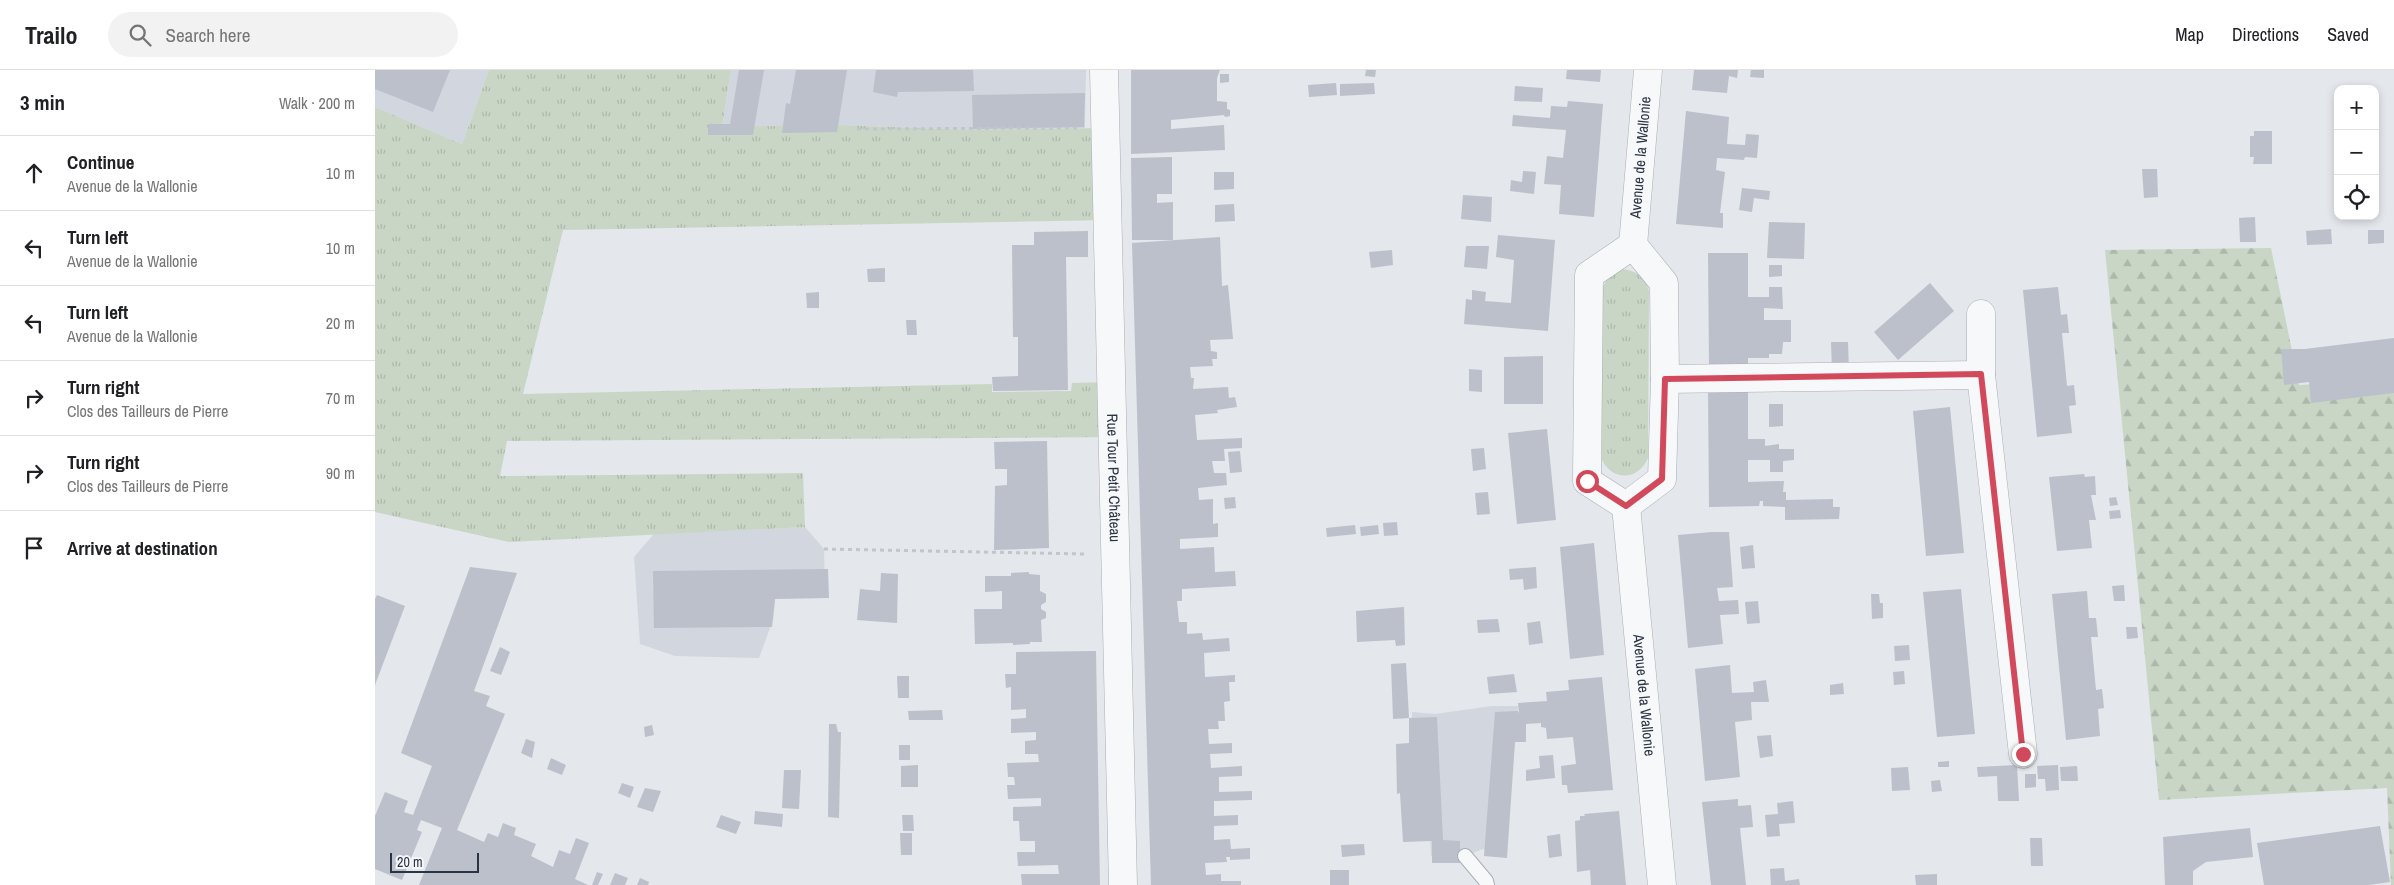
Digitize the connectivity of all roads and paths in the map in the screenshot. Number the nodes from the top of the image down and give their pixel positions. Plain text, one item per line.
1 (1104, 70) edge
2 (1648, 70) edge
3 (1105, 128) junction
4 (857, 129) dead end
5 (1633, 245) junction
6 (1981, 314) dead end
7 (1981, 374) junction
8 (1665, 379) junction
9 (1626, 506) junction
10 (824, 550) dead end
11 (1116, 554) junction
12 (2023, 754) dead end
13 (1465, 856) dead end
14 (1123, 885) edge
15 (1487, 885) edge
16 (1662, 885) edge

1 - 3 street, Rue Tour Petit Château
2 - 5 street, Avenue de la Wallonie
3 - 4 path
3 - 11 street, Rue Tour Petit Château
5 - 8 street
5 - 9 street
6 - 7 street
7 - 8 street
7 - 12 street
8 - 9 street
9 - 16 street, Avenue de la Wallonie
10 - 11 path
11 - 14 street, Rue Tour Petit Château
13 - 15 lane

